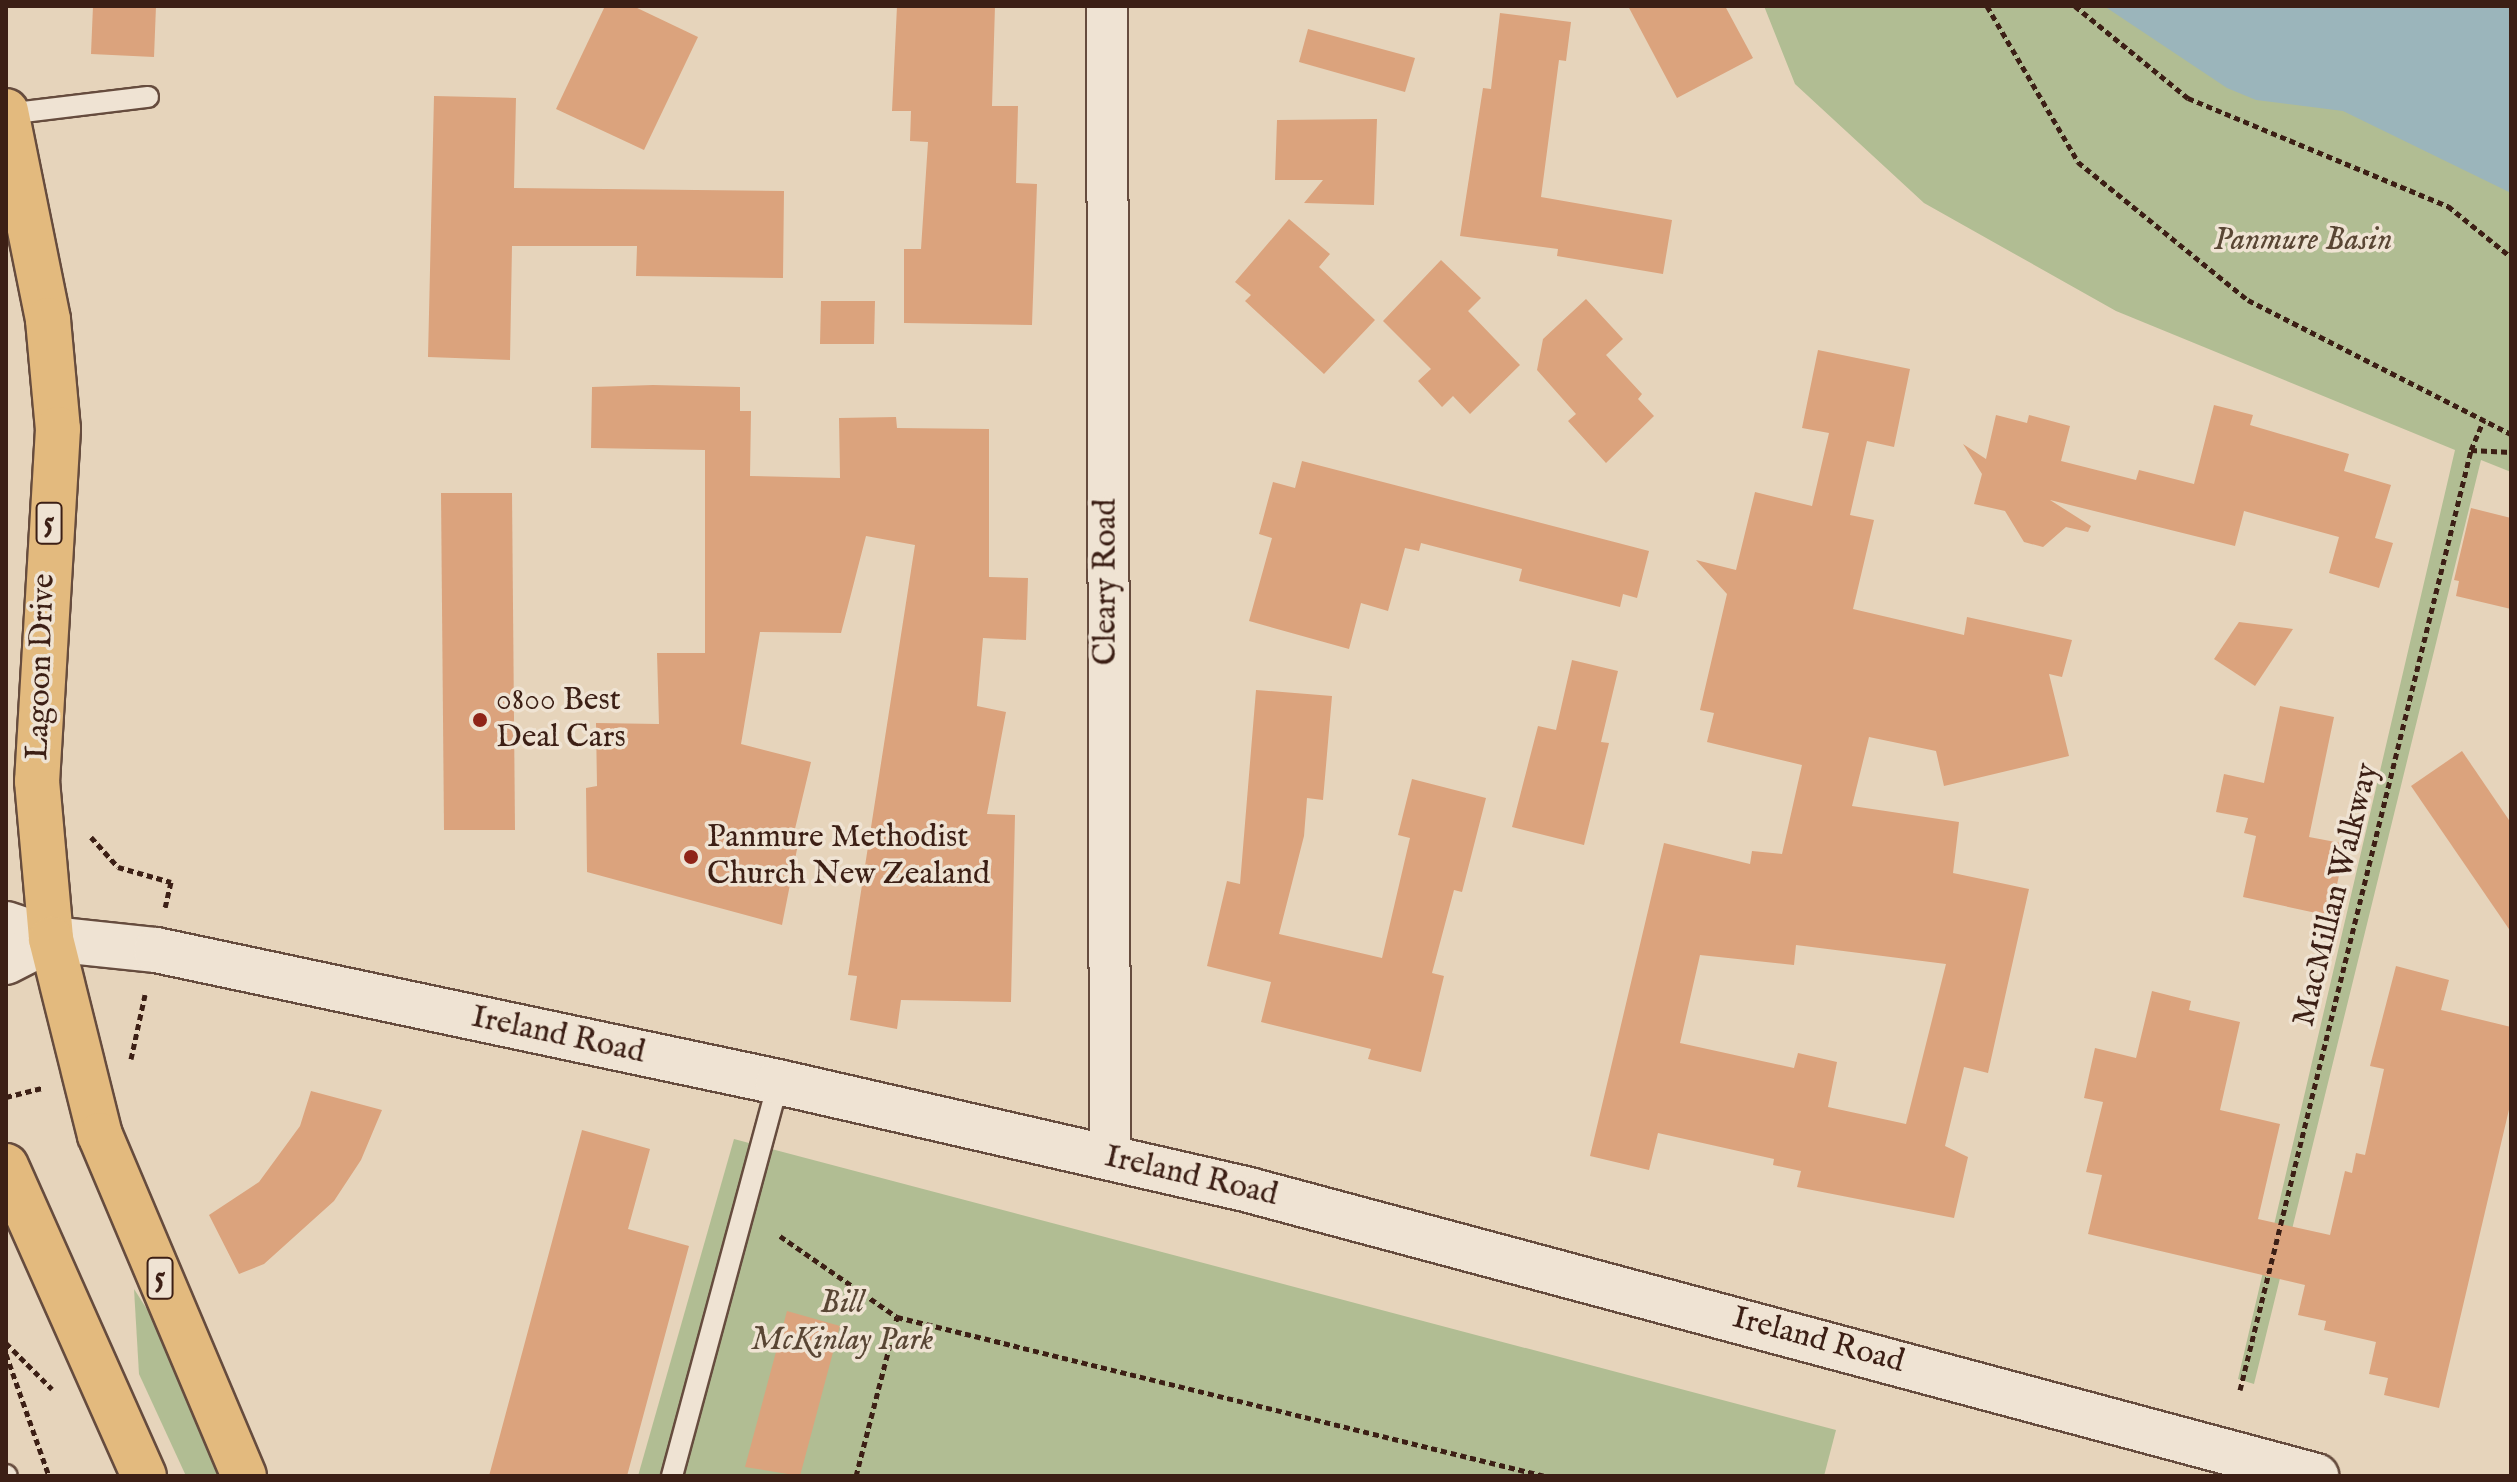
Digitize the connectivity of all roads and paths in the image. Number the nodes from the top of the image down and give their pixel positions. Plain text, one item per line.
1 (1107, 6) edge
2 (1987, 6) edge
3 (2075, 6) edge
4 (148, 97) dead end
5 (6, 105) edge
6 (6, 112) edge
7 (2511, 257) edge
8 (2484, 420) junction
9 (2511, 434) edge
10 (2471, 450) junction
11 (2511, 452) edge
12 (88, 832) dead end
13 (166, 903) dead end
14 (6, 924) edge
15 (51, 939) junction
16 (6, 962) edge
17 (144, 1000) dead end
18 (125, 1063) dead end
19 (778, 1082) junction
20 (1110, 1157) junction
21 (6, 1166) edge
22 (780, 1236) dead end
23 (897, 1317) junction
24 (6, 1343) edge
25 (6, 1354) edge
26 (2240, 1390) dead end
27 (60, 1397) dead end
28 (49, 1476) edge
29 (144, 1476) edge
30 (244, 1476) edge
31 (672, 1476) edge
32 (856, 1476) edge
33 (1545, 1476) edge
34 (2316, 1476) edge

1 - 20 street, Cleary Road
2 - 8 path
3 - 7 path
4 - 6 lane
5 - 6 lane
6 - 15 main road, Lagoon Drive / 5
8 - 9 path
8 - 10 path, MacMillan Walkway
10 - 11 path
10 - 26 path, MacMillan Walkway
12 - 13 path
14 - 15 street, Ireland Road
15 - 16 street
15 - 19 street, Ireland Road
15 - 30 main road, 5
17 - 18 path
19 - 20 street, Ireland Road
19 - 31 lane
20 - 34 street, Ireland Road
21 - 29 main road
22 - 23 path
23 - 32 path
23 - 33 path
24 - 27 path
25 - 28 path

